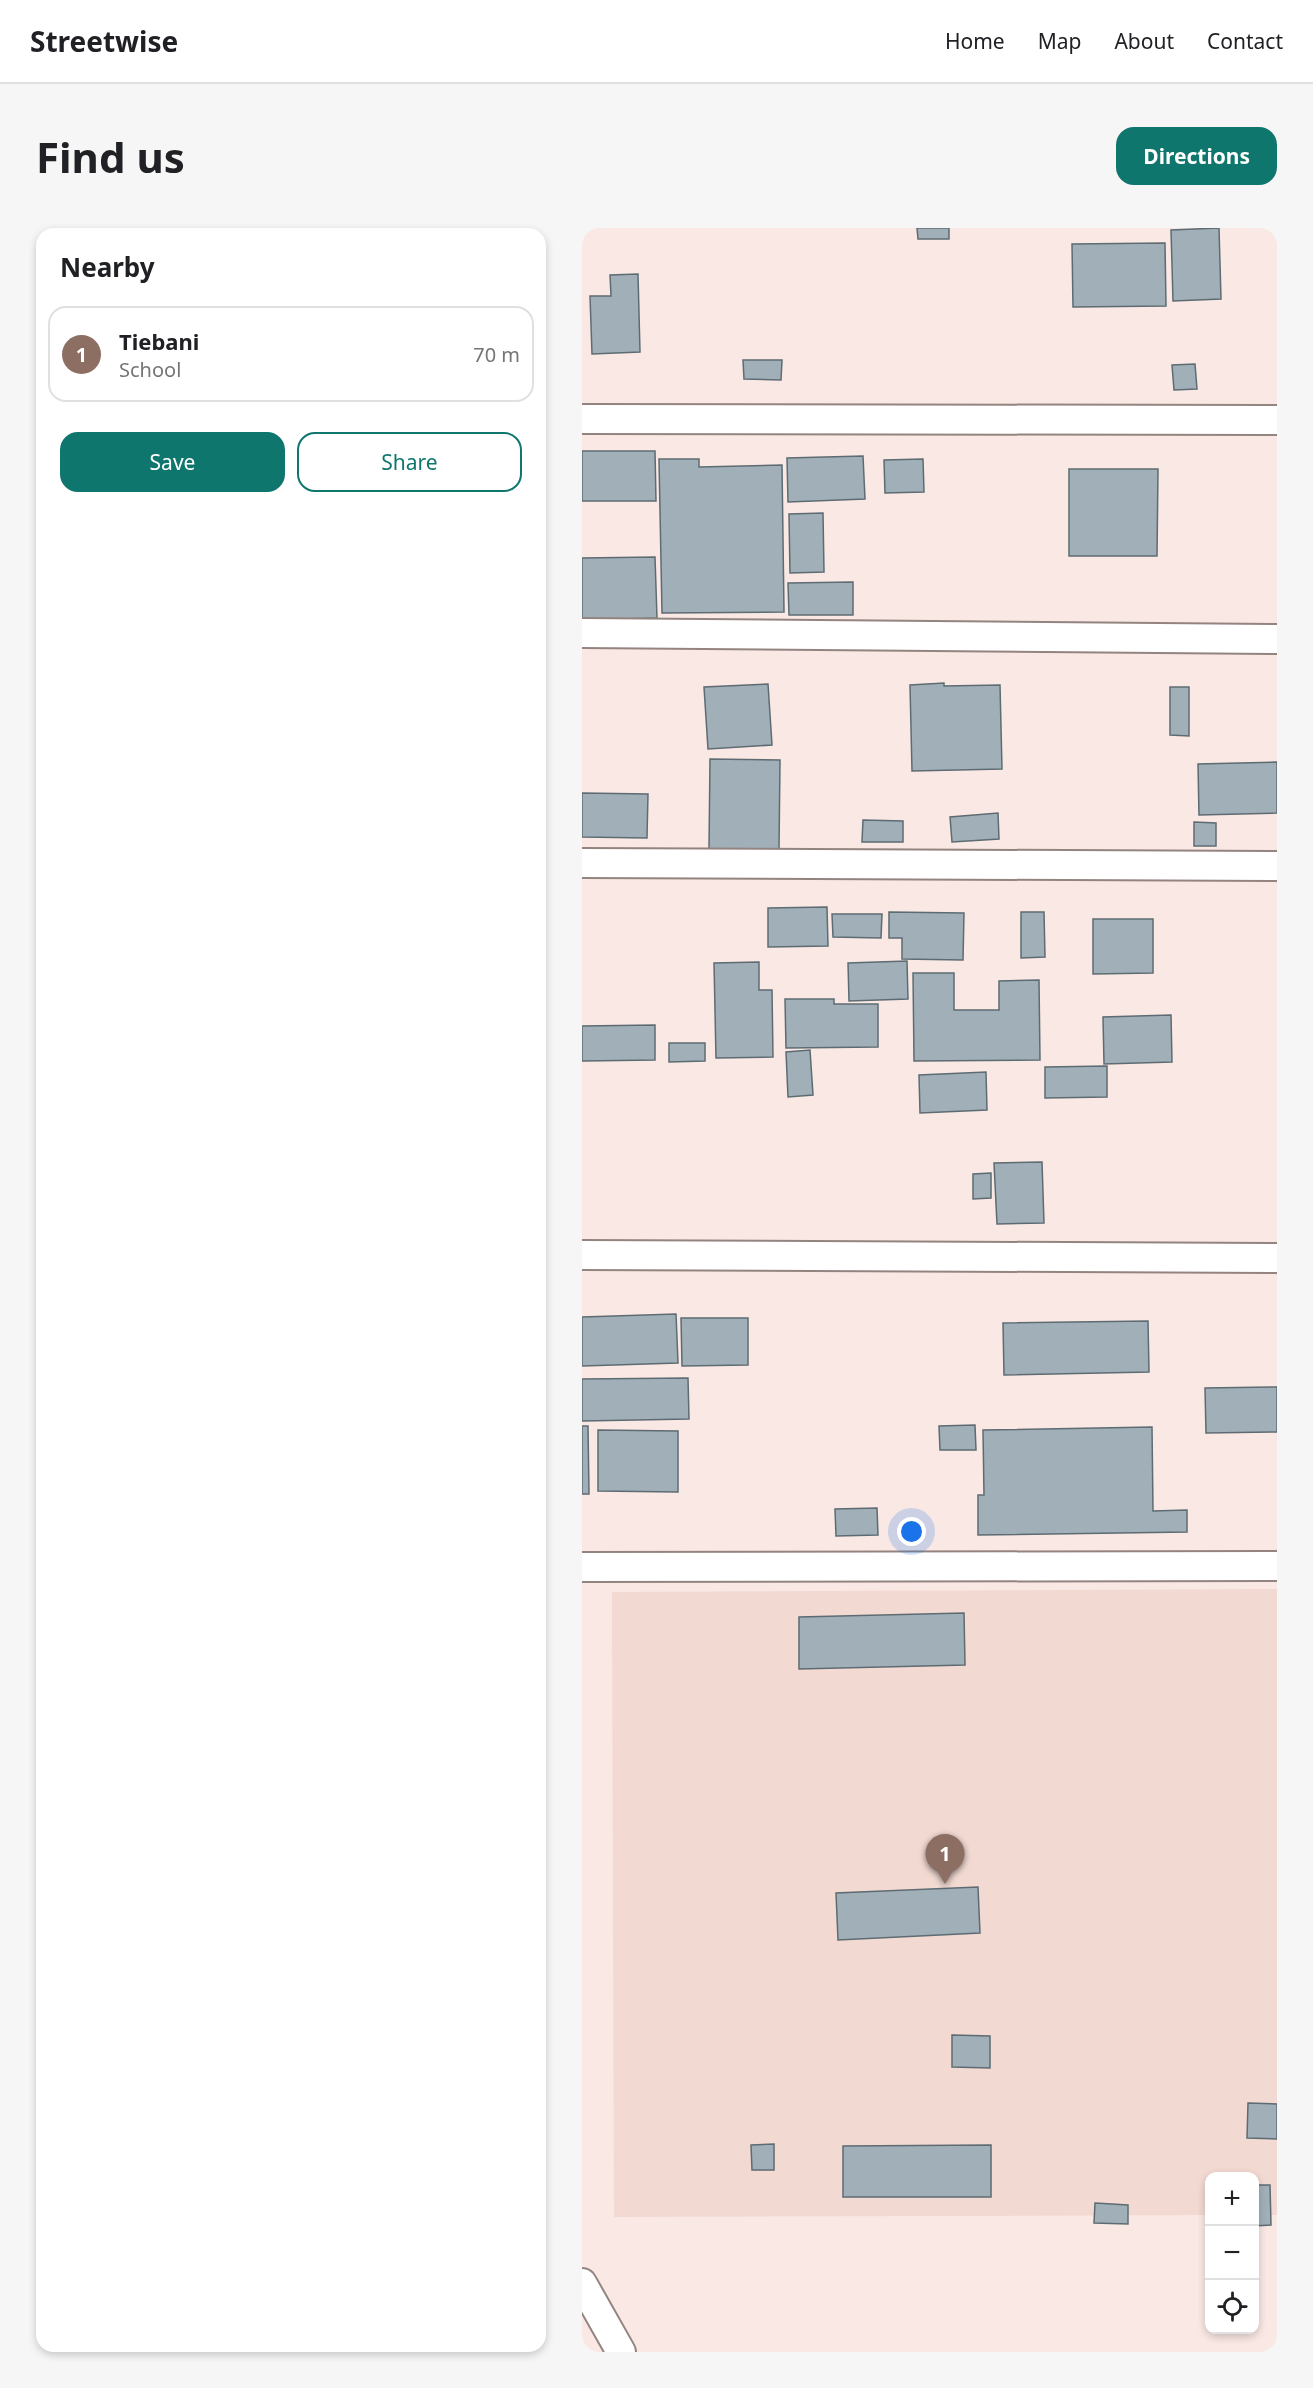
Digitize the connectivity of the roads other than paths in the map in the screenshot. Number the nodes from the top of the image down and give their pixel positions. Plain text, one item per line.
1 (582, 419) edge
2 (1277, 420) edge
3 (582, 633) edge
4 (1277, 639) edge
5 (582, 863) edge
6 (1277, 866) edge
7 (582, 1255) edge
8 (1277, 1258) edge
9 (1277, 1566) edge
10 (582, 1568) edge
11 (582, 2283) edge
12 (621, 2352) edge

1 - 2 street
3 - 4 street
5 - 6 street
7 - 8 street
9 - 10 street
11 - 12 street

